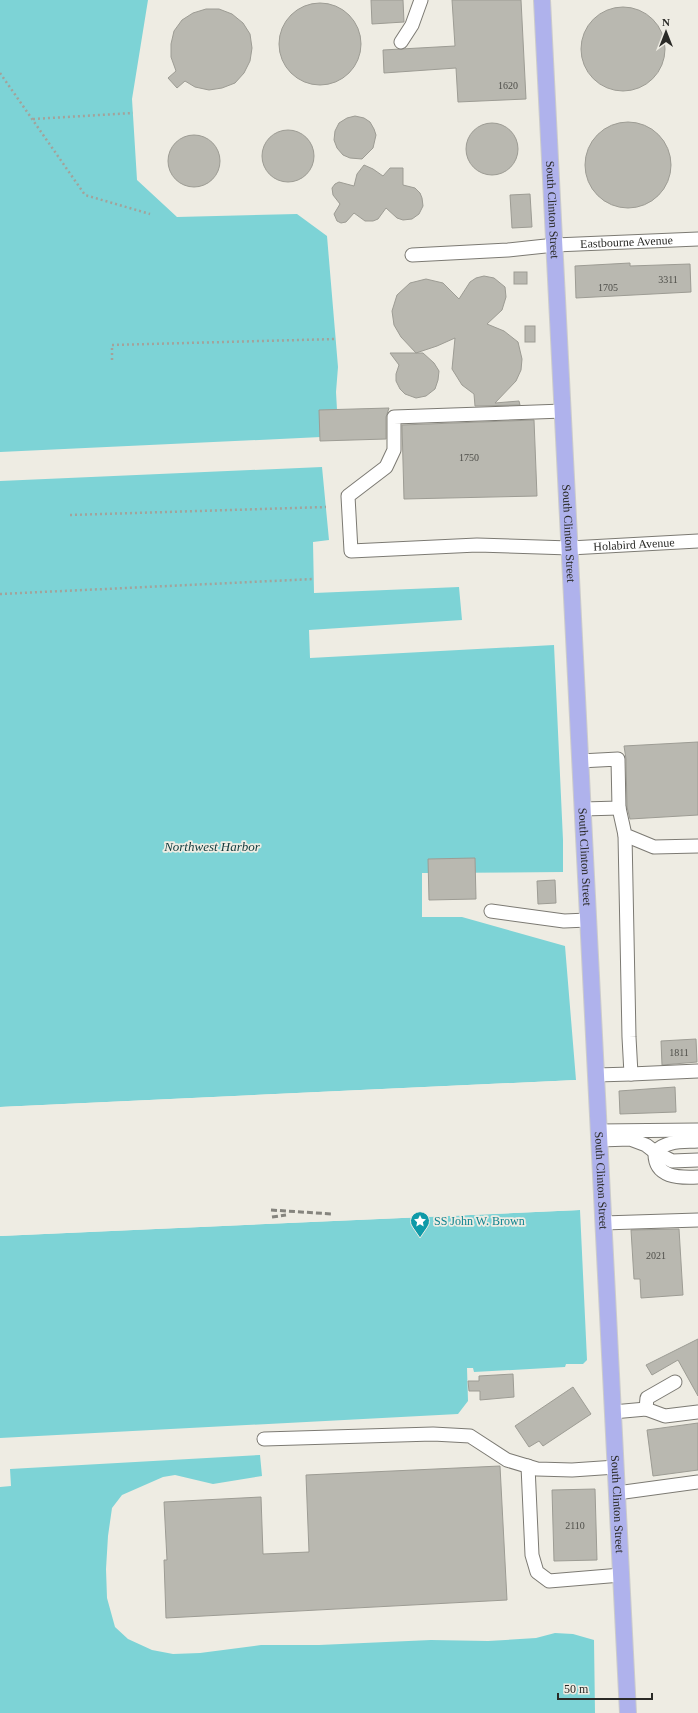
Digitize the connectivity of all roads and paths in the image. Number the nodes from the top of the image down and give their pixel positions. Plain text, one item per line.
1 (421, 0) edge
2 (542, 0) edge
3 (401, 42) dead end
4 (0, 73) edge
5 (133, 113) dead end
6 (32, 119) junction
7 (150, 214) dead end
8 (698, 239) edge
9 (555, 246) junction
10 (412, 255) dead end
11 (336, 339) dead end
12 (112, 360) dead end
13 (563, 411) junction
14 (326, 507) dead end
15 (70, 515) dead end
16 (698, 541) edge
17 (570, 548) junction
18 (314, 579) dead end
19 (0, 594) edge
20 (580, 760) junction
21 (619, 808) junction
22 (583, 809) junction
23 (625, 835) junction
24 (698, 846) edge
25 (491, 911) dead end
26 (588, 920) junction
27 (698, 1072) edge
28 (631, 1074) junction
29 (596, 1075) junction
30 (698, 1130) edge
31 (599, 1135) junction
32 (698, 1141) edge
33 (658, 1149) junction
34 (698, 1149) edge
35 (698, 1160) edge
36 (698, 1177) edge
37 (698, 1220) edge
38 (604, 1223) junction
39 (675, 1382) dead end
40 (646, 1409) junction
41 (613, 1412) junction
42 (698, 1412) edge
43 (264, 1440) dead end
44 (528, 1466) junction
45 (616, 1466) junction
46 (698, 1482) edge
47 (617, 1493) junction
48 (621, 1576) junction
49 (628, 1713) edge

1 - 3 street
2 - 9 main road, South Clinton Street
4 - 6 path
5 - 6 path
6 - 7 path
8 - 9 street, Eastbourne Avenue
9 - 10 street, Eastbourne Avenue
9 - 13 main road, South Clinton Street
11 - 12 path
13 - 17 main road, South Clinton Street
13 - 17 street, Holabird Avenue
14 - 15 path
16 - 17 street, Holabird Avenue
17 - 20 main road, South Clinton Street
18 - 19 path
20 - 21 street
20 - 22 main road, South Clinton Street
21 - 22 street
21 - 23 street
22 - 26 main road, South Clinton Street
23 - 24 street
23 - 28 street
25 - 26 street
26 - 29 main road, South Clinton Street
27 - 28 street
28 - 29 street
29 - 31 main road, South Clinton Street
30 - 31 street
31 - 33 street
31 - 38 main road, South Clinton Street
32 - 33 street
33 - 34 street
33 - 35 street
33 - 36 street
37 - 38 street
38 - 41 main road, South Clinton Street
39 - 40 street
40 - 41 street
40 - 42 street
41 - 45 main road, South Clinton Street
43 - 44 street
44 - 45 street
44 - 48 street
45 - 47 main road, South Clinton Street
46 - 47 street
47 - 48 main road, South Clinton Street
48 - 49 main road, South Clinton Street

